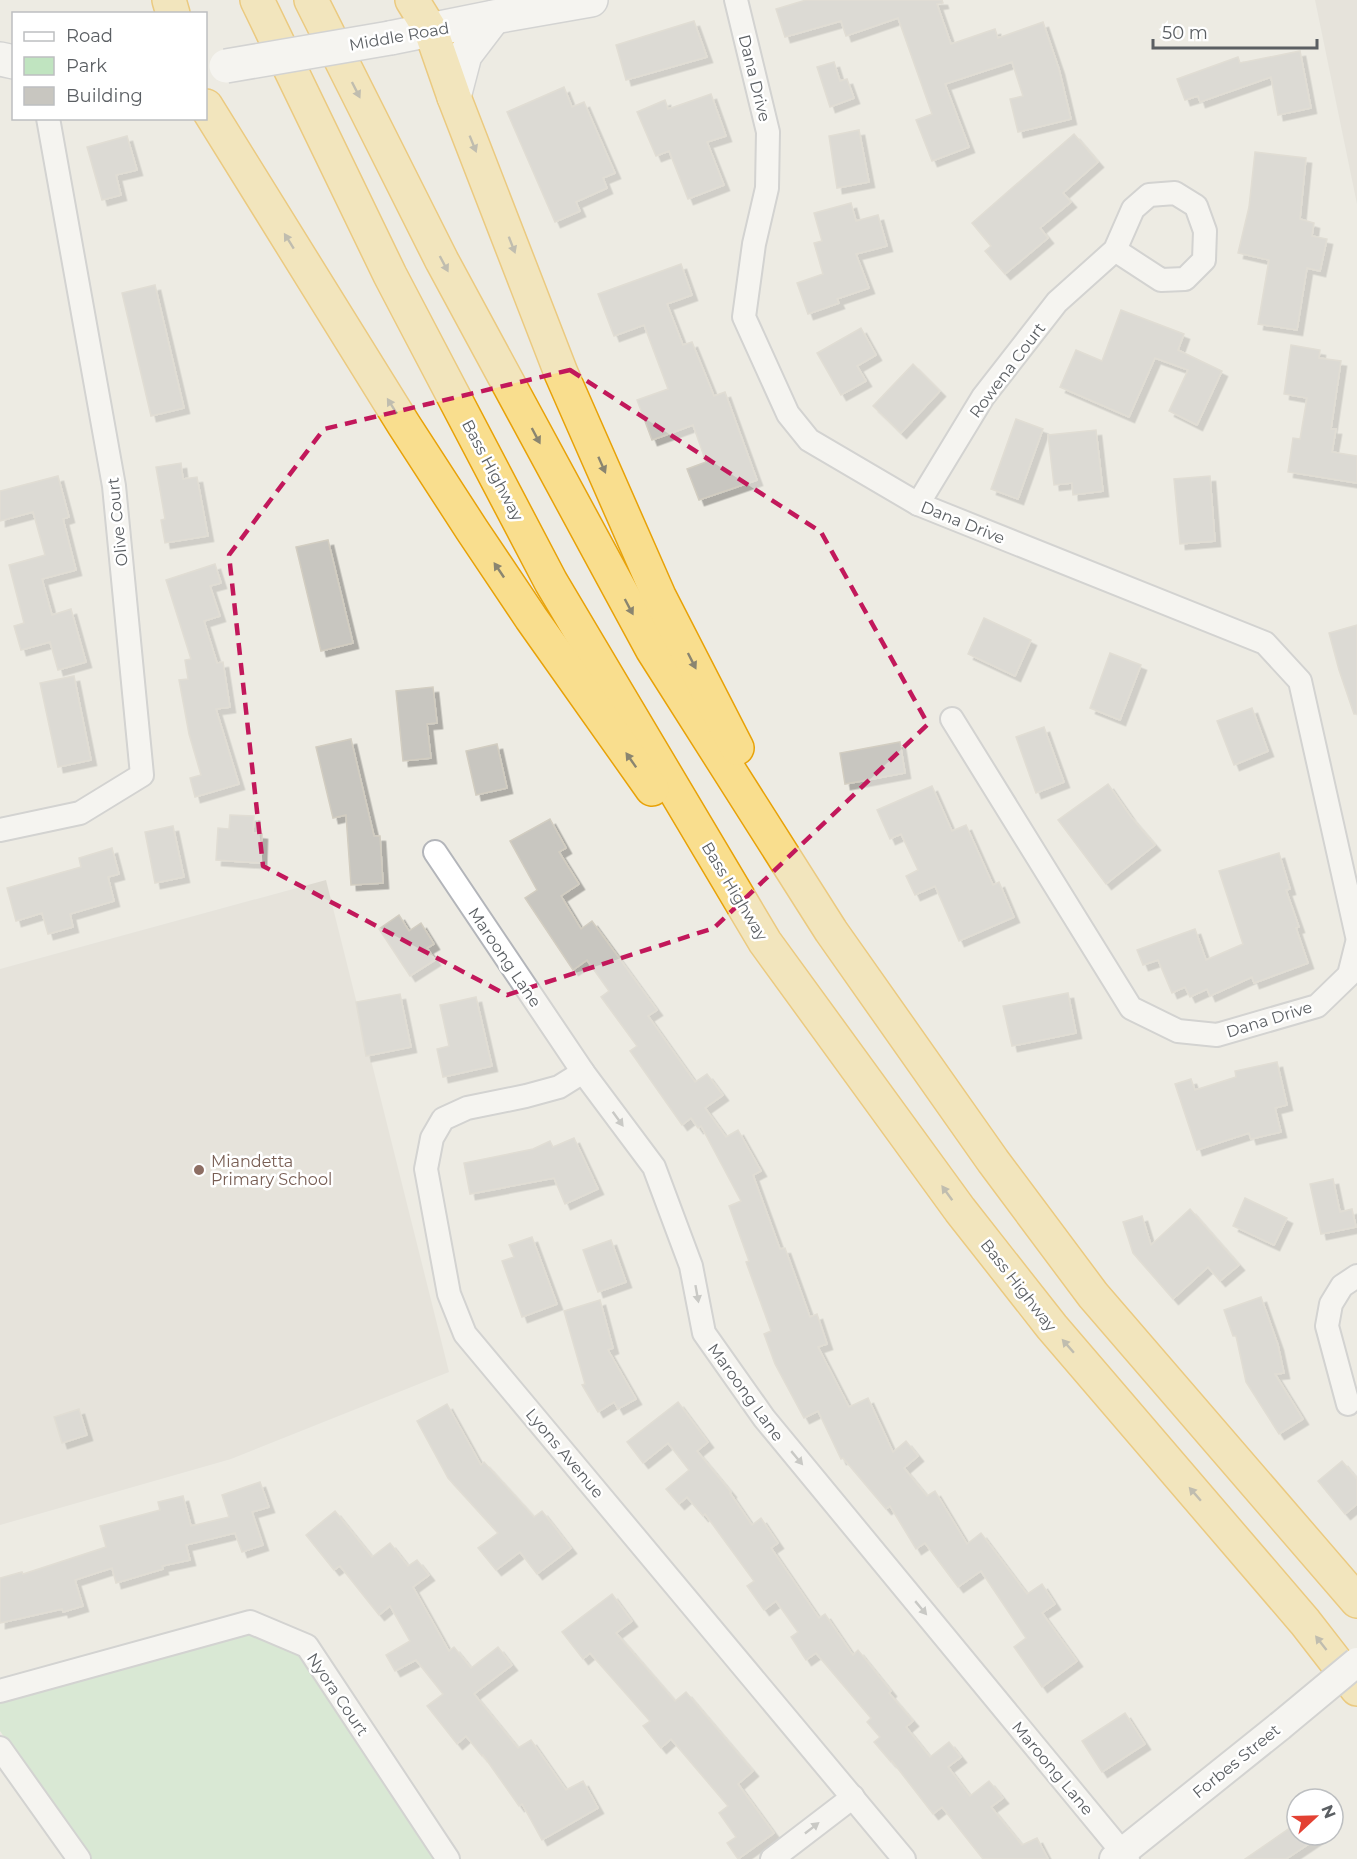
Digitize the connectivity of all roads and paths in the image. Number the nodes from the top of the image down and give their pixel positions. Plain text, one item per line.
1 (257, 0) edge
2 (311, 0) edge
3 (412, 0) edge
4 (591, 0) edge
5 (736, 0) edge
6 (494, 17) junction
7 (431, 30) junction
8 (216, 67) edge
9 (454, 97) junction
10 (207, 108) edge
11 (48, 120) edge
12 (1114, 250) dead end
13 (918, 504) junction
14 (952, 719) dead end
15 (0, 830) edge
16 (435, 852) dead end
17 (831, 932) junction
18 (1357, 936) edge
19 (765, 942) junction
20 (1357, 944) edge
21 (583, 1072) junction
22 (1357, 1276) edge
23 (1348, 1404) dead end
24 (1357, 1601) edge
25 (1357, 1662) edge
26 (1357, 1689) edge
27 (0, 1691) edge
28 (0, 1748) edge
29 (853, 1797) junction
30 (1122, 1857) edge
31 (80, 1859) edge
32 (448, 1859) edge
33 (772, 1859) edge
34 (904, 1859) edge

1 - 19 highway, Bass Highway
2 -> 17 highway
3 - 7 highway
4 - 6 main road, Middle Road
5 - 13 street, Dana Drive
6 - 7 main road, Middle Road
6 - 9 main road
7 - 8 main road, Middle Road, bridge
7 - 9 highway
9 -> 17 highway
19 -> 10 highway
11 - 15 street, Olive Court
12 - 13 street, Rowena Court
13 - 18 street, Dana Drive
14 - 20 street, Dana Drive
16 - 21 street, Maroong Lane
17 - 24 highway
26 -> 19 highway, Bass Highway
21 - 29 street, Lyons Avenue
21 -> 30 street, Maroong Lane
22 - 23 street
25 - 30 street, Forbes Street, bridge
27 - 32 street, Nyora Court
28 - 31 street
33 -> 29 street
29 - 34 street, Lyons Avenue

